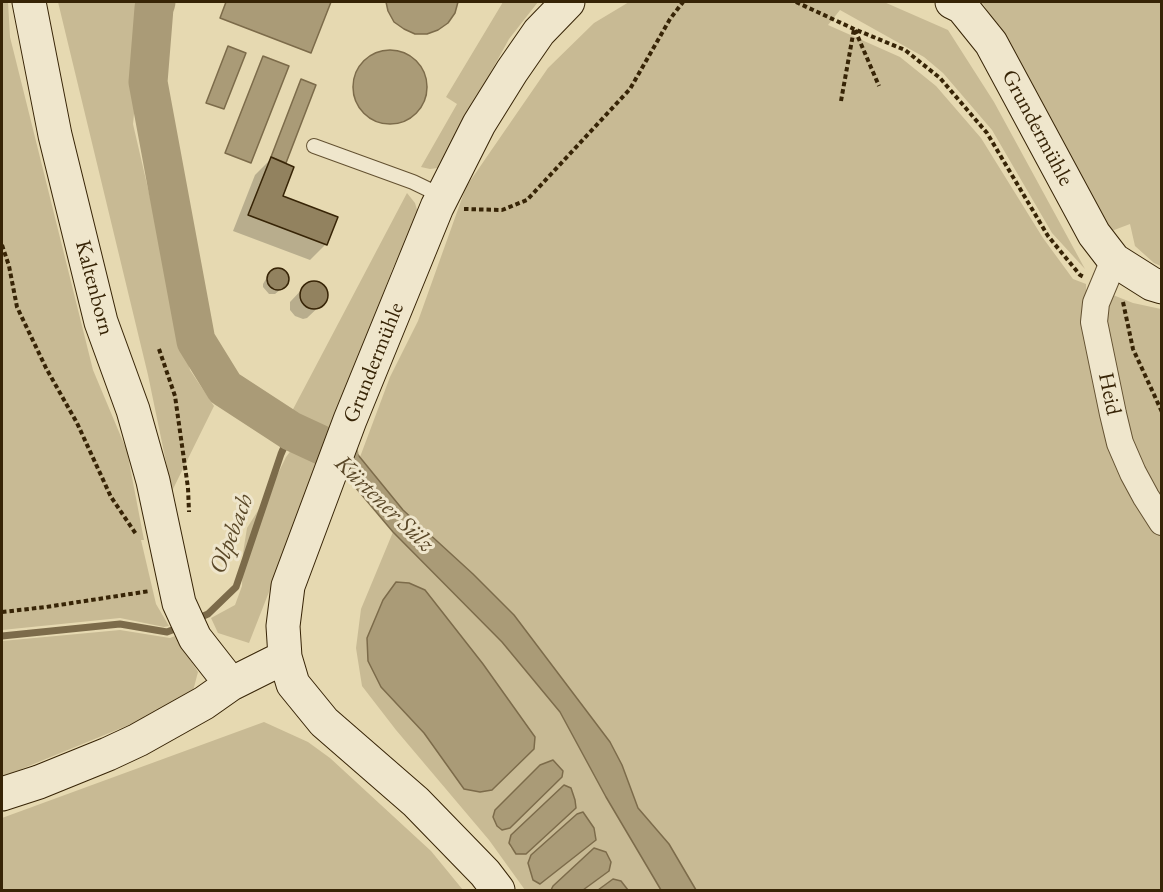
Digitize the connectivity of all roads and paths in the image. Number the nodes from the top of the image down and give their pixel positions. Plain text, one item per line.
1 (29, 2) edge
2 (568, 2) edge
3 (683, 2) edge
4 (796, 2) edge
5 (952, 2) edge
6 (854, 29) junction
7 (879, 86) dead end
8 (841, 100) dead end
9 (314, 146) dead end
10 (439, 202) junction
11 (2, 245) edge
12 (1109, 272) junction
13 (1161, 287) edge
14 (159, 349) dead end
15 (1161, 412) edge
16 (189, 517) dead end
17 (1161, 522) edge
18 (178, 593) junction
19 (2, 612) edge
20 (285, 657) junction
21 (231, 684) junction
22 (2, 794) edge
23 (498, 891) edge

1 - 18 main road, Kaltenborn
2 - 10 main road, Grundermühle
3 - 10 path
4 - 6 path
5 - 12 main road, Grundermühle
6 - 7 path
6 - 8 path
6 - 12 path
9 - 10 lane
10 - 20 main road, Grundermühle
11 - 18 path
12 - 13 main road
12 - 15 path
12 - 17 street, Heid
14 - 16 path
18 - 19 path
18 - 21 main road
20 - 21 main road
20 - 23 main road, Grundermühle
21 - 22 main road

